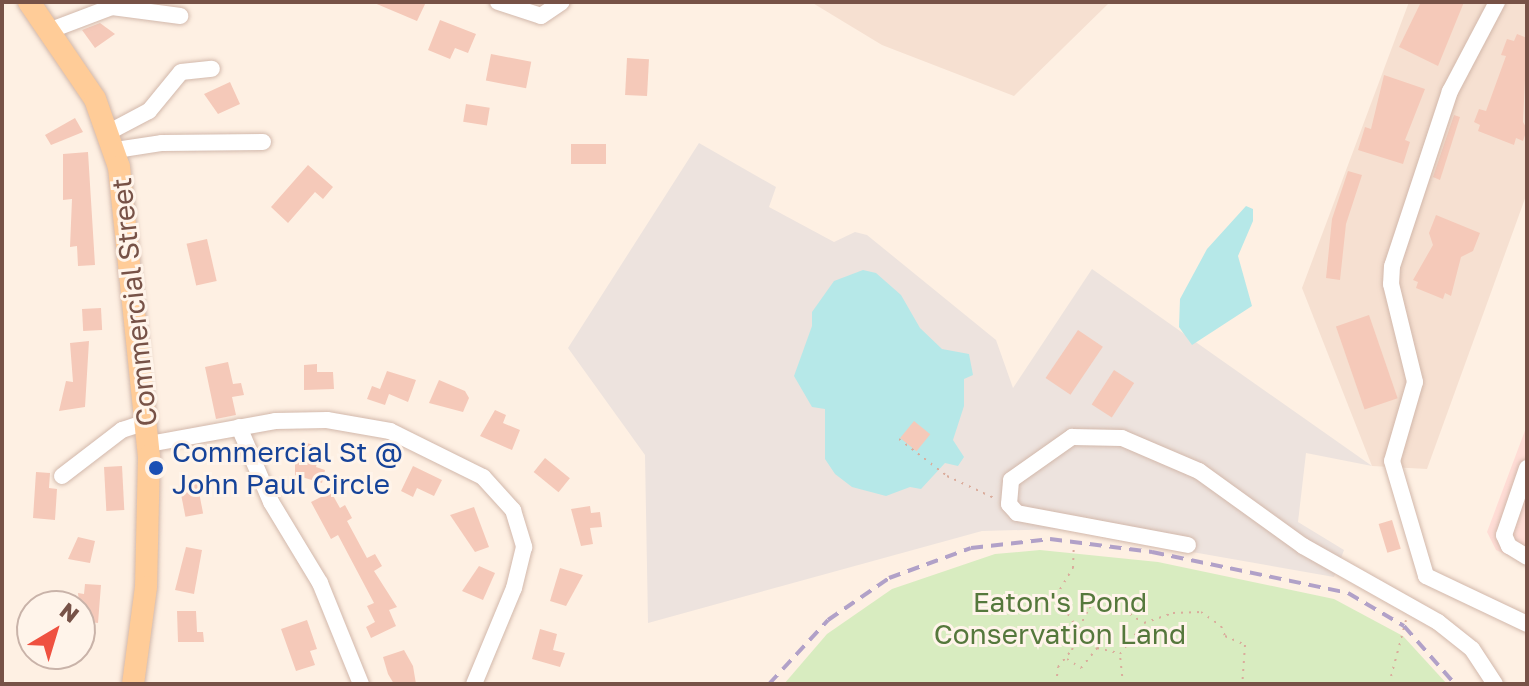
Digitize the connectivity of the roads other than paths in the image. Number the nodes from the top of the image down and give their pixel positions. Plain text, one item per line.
1 (29, 2) edge
2 (498, 2) edge
3 (562, 2) edge
4 (1497, 2) edge
5 (180, 16) dead end
6 (52, 32) junction
7 (212, 69) dead end
8 (113, 140) junction
9 (263, 142) dead end
10 (239, 427) junction
11 (148, 433) junction
12 (1527, 468) edge
13 (62, 476) dead end
14 (1188, 545) dead end
15 (1527, 557) edge
16 (1527, 624) edge
17 (133, 684) edge
18 (361, 684) edge
19 (474, 684) edge
20 (1495, 684) edge

1 - 6 main road, Commercial Street
2 - 3 street
4 - 16 street
5 - 6 street
6 - 8 main road, Commercial Street
7 - 8 street
8 - 9 street
8 - 11 main road, Commercial Street
10 - 11 street
10 - 18 street
10 - 19 street
11 - 13 street
11 - 17 main road, Commercial Street
12 - 15 street
14 - 20 street

